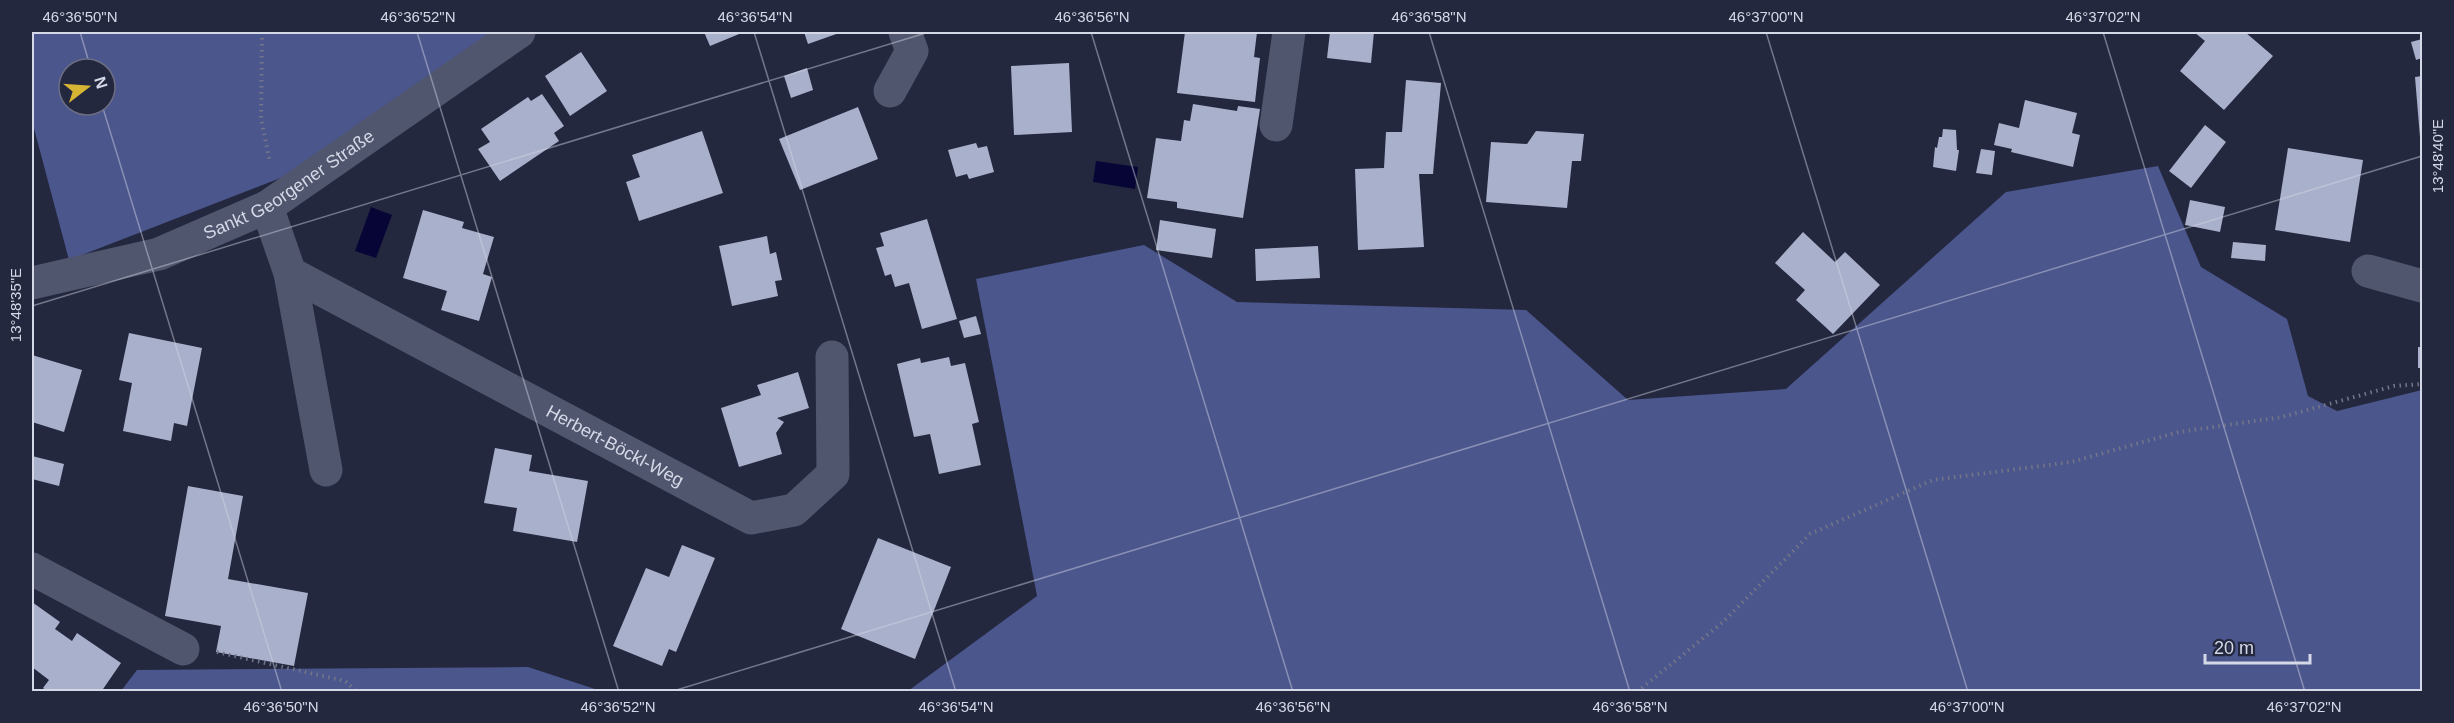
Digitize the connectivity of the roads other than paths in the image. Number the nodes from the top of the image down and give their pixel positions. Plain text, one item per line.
1 (519, 32) edge
2 (905, 32) edge
3 (1289, 32) edge
4 (890, 91) dead end
5 (1276, 124) dead end
6 (272, 203) junction
7 (2368, 271) dead end
8 (290, 273) junction
9 (32, 283) edge
10 (2422, 286) edge
11 (832, 357) dead end
12 (326, 470) dead end
13 (32, 569) edge
14 (183, 649) road end

1 - 6 street, Sankt Georgener Straße
2 - 4 street
3 - 5 street
6 - 8 street
6 - 9 street, Sankt Georgener Straße
7 - 10 street
8 - 11 street, Herbert-Böckl-Weg
8 - 12 street
13 - 14 street

